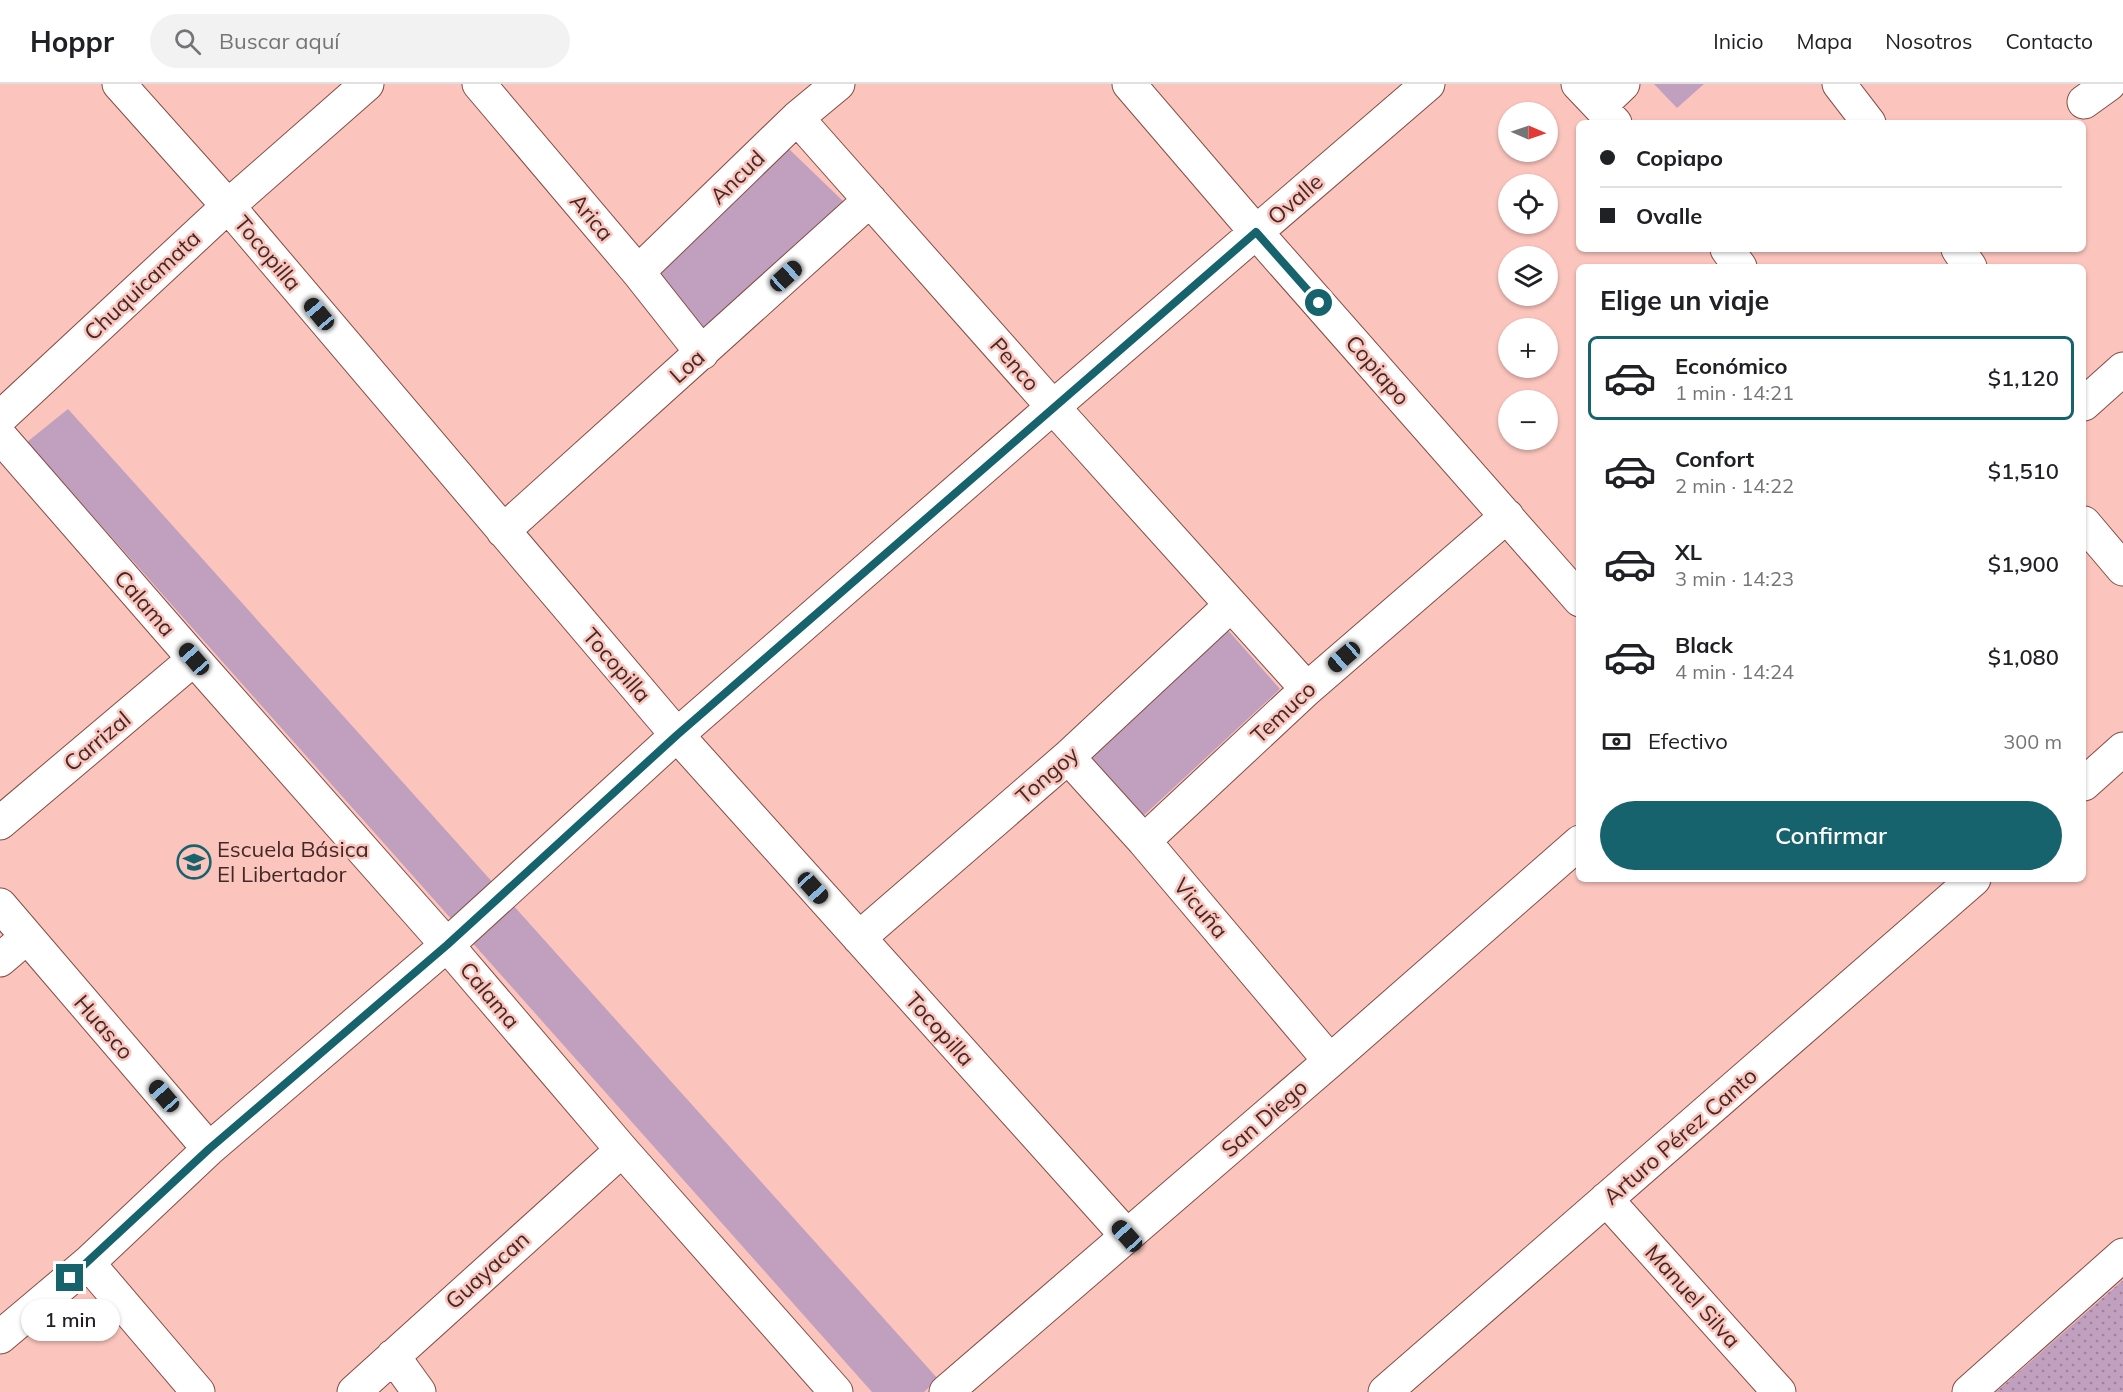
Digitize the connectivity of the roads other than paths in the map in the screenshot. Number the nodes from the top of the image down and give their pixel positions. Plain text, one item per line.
1 (119, 84) edge
2 (367, 84) edge
3 (479, 84) edge
4 (838, 84) edge
5 (1129, 84) edge
6 (1428, 84) edge
7 (1839, 84) edge
8 (797, 118) junction
9 (1867, 120) edge
10 (870, 200) junction
11 (228, 206) junction
12 (1256, 232) junction
13 (1728, 252) edge
14 (1738, 264) edge
15 (638, 272) junction
16 (702, 353) junction
17 (2123, 369) edge
18 (2086, 402) edge
19 (1053, 407) junction
20 (0, 418) edge
21 (0, 436) edge
22 (1507, 516) junction
23 (2086, 526) edge
24 (503, 531) junction
25 (2123, 569) edge
26 (1576, 595) edge
27 (1231, 605) junction
28 (194, 659) junction
29 (1307, 688) junction
30 (677, 735) junction
31 (2123, 749) edge
32 (1068, 757) junction
33 (2086, 782) edge
34 (0, 823) edge
35 (1144, 841) junction
36 (1576, 846) edge
37 (1971, 882) edge
38 (0, 905) edge
39 (27, 937) junction
40 (859, 938) junction
41 (447, 945) junction
42 (0, 960) edge
43 (1330, 1061) junction
44 (209, 1149) junction
45 (622, 1150) junction
46 (1606, 1199) junction
47 (1127, 1236) junction
48 (2123, 1255) edge
49 (88, 1263) junction
50 (0, 1337) edge
51 (393, 1356) junction
52 (198, 1392) edge
53 (354, 1392) edge
54 (419, 1392) edge
55 (836, 1392) edge
56 (946, 1392) edge
57 (1385, 1392) edge
58 (1779, 1392) edge
59 (1969, 1392) edge

1 - 11 street, Tocopilla
2 - 11 street, Chuquicamata
3 - 15 street, Arica
4 - 8 street, Ancud
5 - 12 street, Copiapo
6 - 12 street, Ovalle
7 - 9 street
8 - 10 street, Penco
8 - 15 street, Ancud
10 - 16 street, Loa
10 - 19 street, Penco
11 - 20 street, Chuquicamata
11 - 24 street, Tocopilla
12 - 19 street, Ovalle
12 - 22 street, Copiapo
13 - 14 street
15 - 16 street, Arica
16 - 24 street, Loa
17 - 18 street
19 - 27 street, Penco
19 - 30 street, Ovalle
21 - 28 street, Calama
22 - 26 street, Copiapo
22 - 29 street, Temuco
23 - 25 street
24 - 30 street, Tocopilla
27 - 29 street, Penco
27 - 32 street, Tongoy
28 - 34 street, Carrizal
28 - 41 street, Calama
29 - 35 street, Temuco
30 - 40 street, Tocopilla
30 - 41 street, Ovalle
31 - 33 street
32 - 35 street, Vicuña
32 - 40 street, Tongoy
35 - 43 street, Vicuña
36 - 43 street, San Diego
37 - 46 street, Arturo Pérez Canto
38 - 39 street, Huasco
39 - 42 street
39 - 44 street, Huasco
40 - 47 street, Tocopilla
41 - 44 street, Ovalle
41 - 45 street, Calama
43 - 47 street, San Diego
44 - 49 street, Ovalle
45 - 51 street, Guayacan
45 - 55 street, Calama
46 - 57 street, Arturo Pérez Canto
46 - 58 street, Manuel Silva
47 - 56 street, San Diego
48 - 59 street
49 - 50 street, Ovalle
49 - 52 street
51 - 53 street, Guayacan
51 - 54 street

